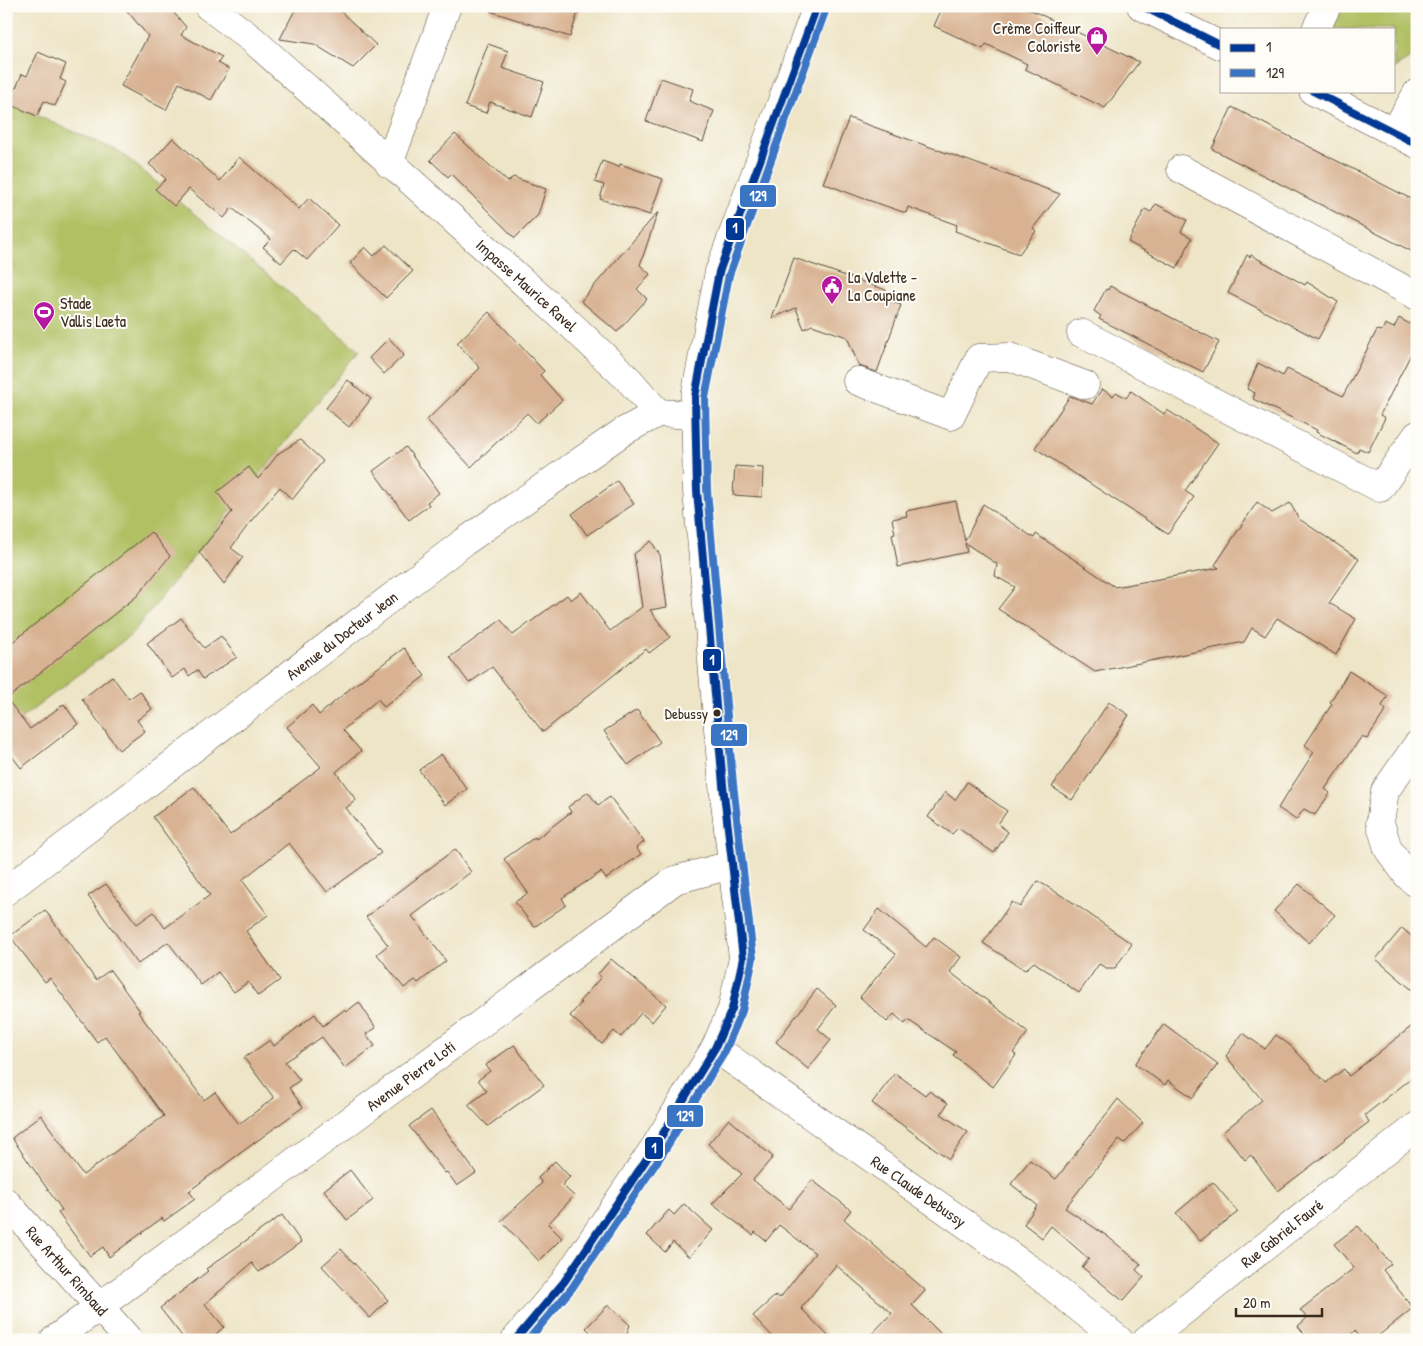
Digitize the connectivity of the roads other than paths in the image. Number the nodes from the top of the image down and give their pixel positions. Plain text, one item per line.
1 (208, 6) edge
2 (447, 6) edge
3 (817, 6) edge
4 (1141, 6) edge
5 (1327, 6) edge
6 (1316, 28) edge
7 (1220, 45) edge
8 (1315, 92) edge
9 (1417, 93) edge
10 (1406, 138) edge
11 (389, 164) junction
12 (1181, 169) dead end
13 (1417, 296) edge
14 (1081, 333) dead end
15 (857, 381) dead end
16 (1085, 385) dead end
17 (658, 413) junction
18 (694, 416) junction
19 (1417, 435) edge
20 (1417, 745) edge
21 (731, 865) junction
22 (1417, 884) edge
23 (6, 891) edge
24 (715, 1048) junction
25 (1417, 1126) edge
26 (6, 1202) edge
27 (100, 1307) junction
28 (525, 1336) edge
29 (54, 1340) edge
30 (129, 1340) edge
31 (1119, 1340) edge
32 (1147, 1340) edge

1 - 11 street, Impasse Maurice Ravel
2 - 11 street
3 - 18 street
4 - 7 street
5 - 6 street
8 - 10 street
9 - 10 street
11 - 17 street, Impasse Maurice Ravel
12 - 13 street
14 - 19 street
15 - 16 street
17 - 18 street
17 - 23 street, Avenue du Docteur Jean
18 - 21 street
20 - 22 street
21 - 24 street
21 - 27 street, Avenue Pierre Loti
24 - 28 street
24 - 31 street, Rue Claude Debussy
25 - 32 street, Rue Gabriel Fauré
26 - 27 street, Rue Arthur Rimbaud
27 - 29 street, Avenue Pierre Loti
27 - 30 street, Rue Arthur Rimbaud

